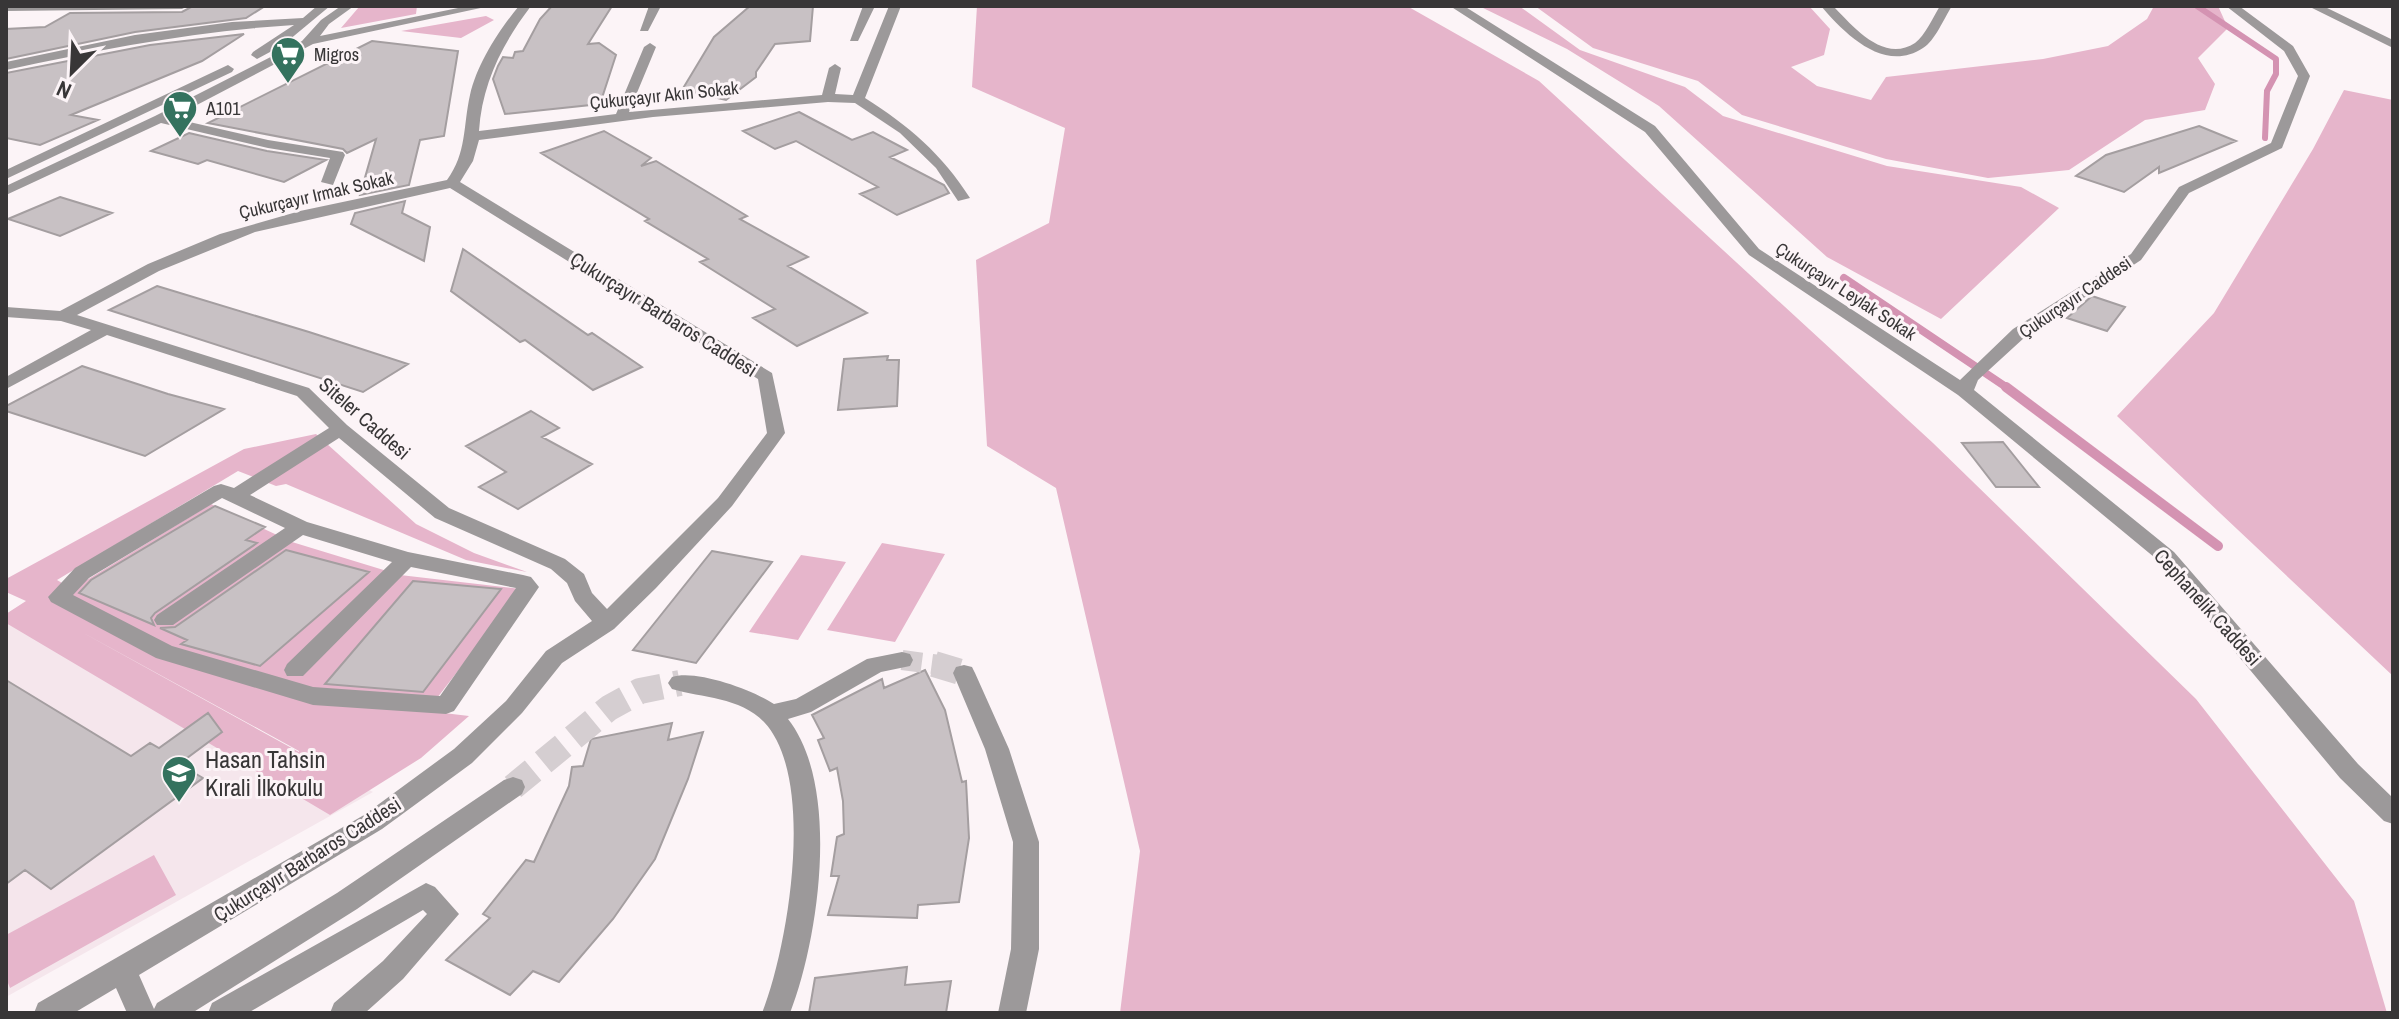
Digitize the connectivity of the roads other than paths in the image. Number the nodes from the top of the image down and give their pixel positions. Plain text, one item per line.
1 (182, 6) edge
2 (324, 6) edge
3 (348, 6) edge
4 (450, 6) edge
5 (484, 6) edge
6 (525, 6) edge
7 (655, 6) edge
8 (869, 6) edge
9 (895, 6) edge
10 (1456, 6) edge
11 (1827, 6) edge
12 (1946, 6) edge
13 (2232, 6) edge
14 (2314, 6) edge
15 (6, 8) edge
16 (468, 9) junction
17 (302, 21) junction
18 (644, 29) dead end
19 (854, 39) dead end
20 (309, 42) junction
21 (279, 43) junction
22 (2393, 44) edge
23 (650, 47) dead end
24 (6, 66) edge
25 (835, 68) dead end
26 (828, 98) junction
27 (858, 99) junction
28 (621, 117) junction
29 (160, 119) junction
30 (475, 136) junction
31 (6, 175) edge
32 (328, 182) dead end
33 (452, 183) junction
34 (6, 191) edge
35 (963, 198) dead end
36 (6, 312) edge
37 (63, 316) junction
38 (103, 331) junction
39 (6, 384) edge
40 (1967, 384) junction
41 (340, 429) junction
42 (235, 496) junction
43 (300, 527) junction
44 (407, 559) junction
45 (165, 620) dead end
46 (606, 623) junction
47 (902, 660) tunnel mouth
48 (295, 670) dead end
49 (964, 673) dead end
50 (680, 683) tunnel mouth
51 (771, 714) junction
52 (513, 787) tunnel mouth
53 (2393, 814) edge
54 (123, 972) junction
55 (48, 1013) edge
56 (142, 1013) edge
57 (167, 1013) edge
58 (222, 1013) edge
59 (344, 1013) edge
60 (776, 1013) edge
61 (1012, 1013) edge

1 - 15 street
2 - 17 street
3 - 20 street
4 - 16 street
5 - 16 street
6 - 30 street
7 - 18 street
8 - 19 street
9 - 27 street
10 - 40 street, Çukurçayır Leylak Sokak
11 - 12 street
13 - 40 street, Çukurçayır Caddesi
14 - 22 street
16 - 20 street
17 - 21 street
17 - 24 street
20 - 21 street
20 - 29 street
21 - 31 street
23 - 28 street
25 - 26 street
26 - 27 street, Çukurçayır Akın Sokak
26 - 28 street, Çukurçayır Akın Sokak
27 - 35 street
28 - 30 street, Çukurçayır Akın Sokak
29 - 32 street
29 - 34 street
30 - 33 street
33 - 37 street, Çukurçayır Irmak Sokak
33 - 46 street, Çukurçayır Barbaros Caddesi
36 - 37 street, Siteler Caddesi
37 - 38 street, Siteler Caddesi
38 - 39 street
38 - 41 street, Siteler Caddesi
40 - 53 street, Cephanelik Caddesi
41 - 42 street
41 - 46 street, Siteler Caddesi
42 - 43 street
42 - 44 street
43 - 44 street
43 - 45 street
44 - 48 street
46 - 54 street, Çukurçayır Barbaros Caddesi
47 - 51 street
49 - 61 street
50 - 51 street
51 - 60 street
52 - 57 street
54 - 55 street, Çukurçayır Barbaros Caddesi
54 - 56 street
58 - 59 street

